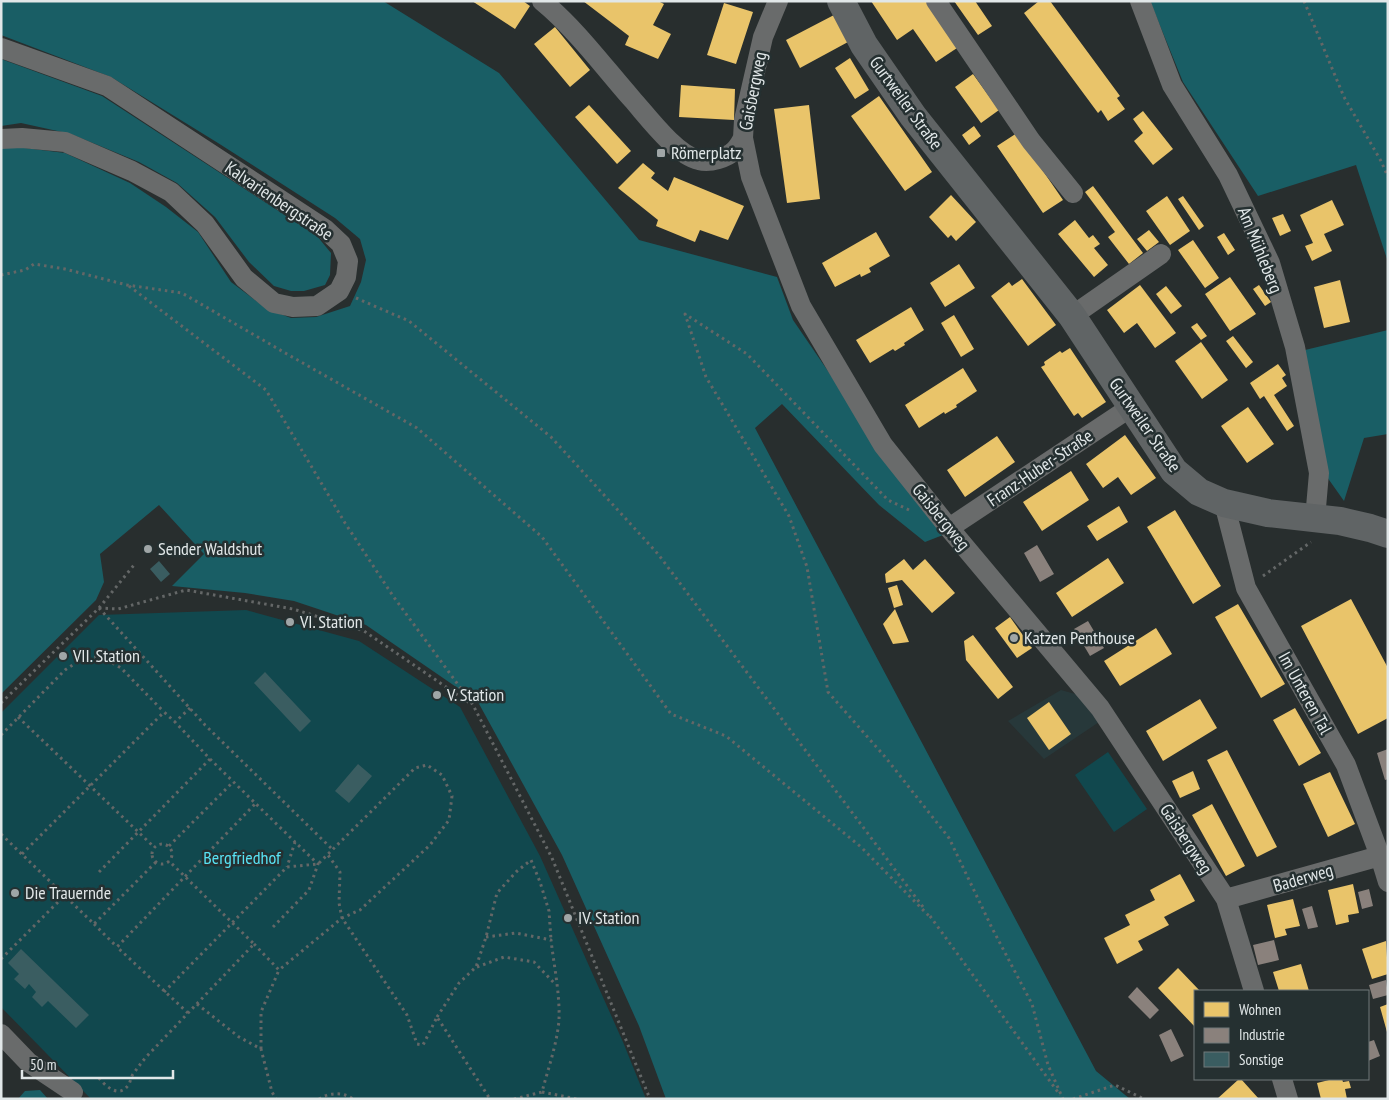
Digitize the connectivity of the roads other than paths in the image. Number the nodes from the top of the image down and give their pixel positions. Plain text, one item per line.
1 (542, 1) edge
2 (778, 1) edge
3 (841, 1) edge
4 (936, 1) edge
5 (1140, 1) edge
6 (1, 48) edge
7 (743, 138) junction
8 (1, 139) edge
9 (1073, 194) dead end
10 (1161, 254) dead end
11 (1072, 316) junction
12 (1131, 407) junction
13 (1224, 503) junction
14 (1327, 520) junction
15 (949, 528) junction
16 (1388, 534) edge
17 (1380, 856) junction
18 (1388, 882) edge
19 (1226, 899) junction
20 (1254, 990) edge
21 (1, 1034) edge
22 (1282, 1080) edge
23 (73, 1092) dead end
24 (1288, 1099) edge

1 - 7 street
2 - 7 street, Gaisbergweg
3 - 11 main road, Gurtweiler Straße
4 - 9 street
5 - 14 street, Am Mühleberg
6 - 8 street, Kalvarienbergstraße
7 - 15 street, Gaisbergweg
10 - 11 street
11 - 12 main road, Gurtweiler Straße
12 - 13 main road, Gurtweiler Straße
12 - 15 street, Franz-Huber-Straße
13 - 14 main road, Gurtweiler Straße
13 - 17 street, Im Unteren Tal
14 - 16 main road, Gurtweiler Straße
15 - 19 street, Gaisbergweg
17 - 18 street, Im Unteren Tal
17 - 19 street, Baderweg
19 - 20 street, Gaisbergweg
21 - 23 street
22 - 24 street

